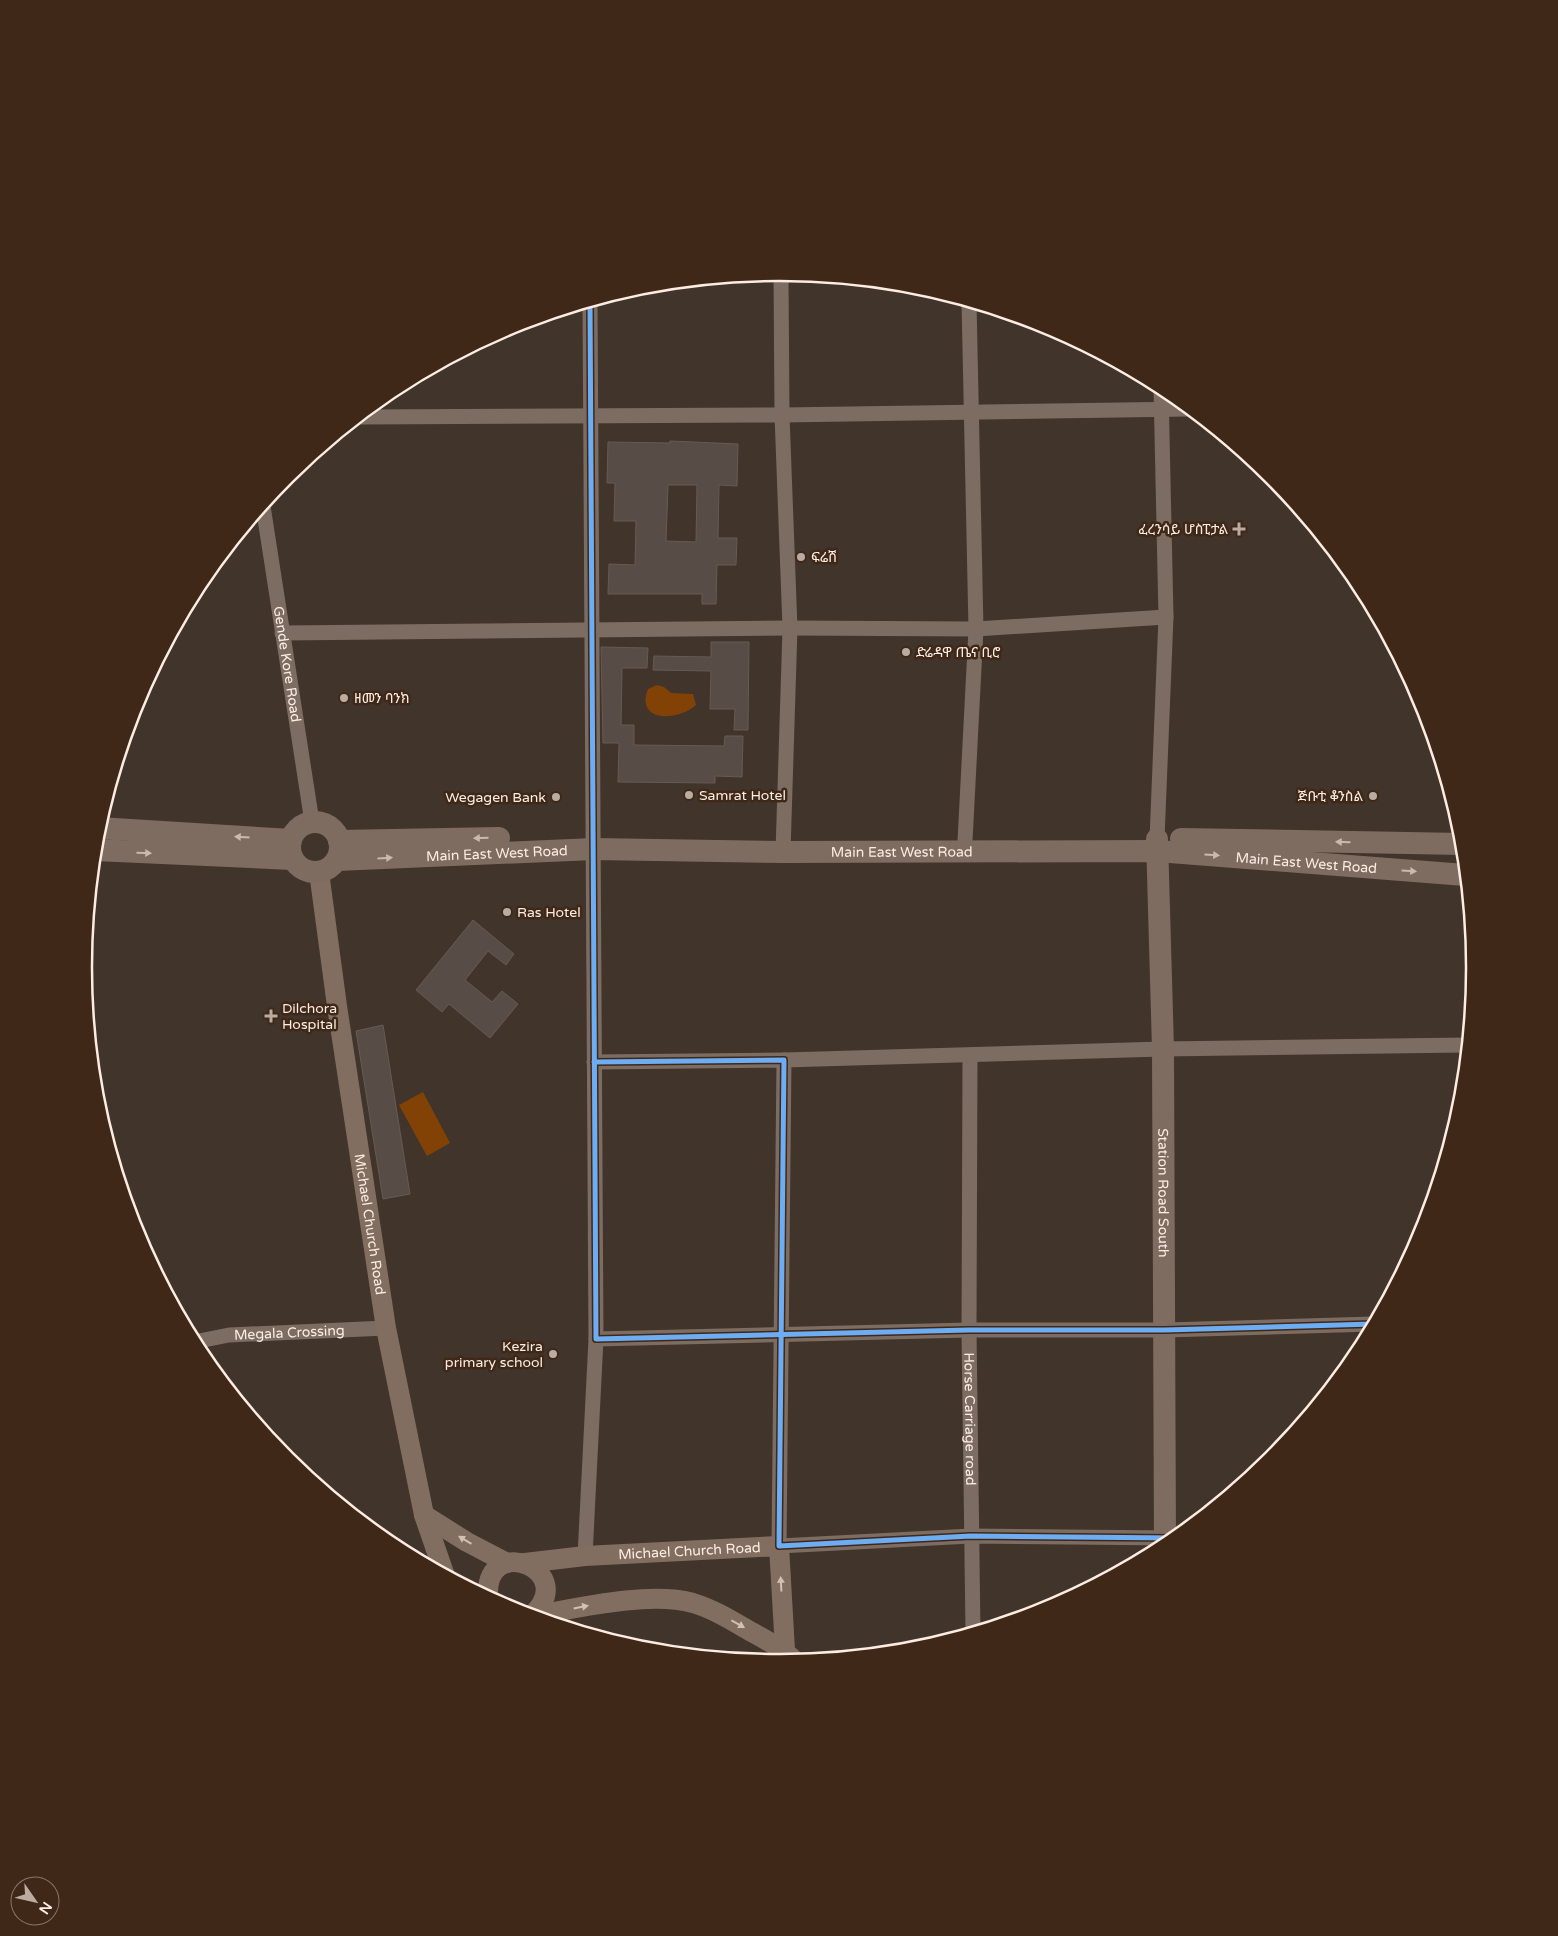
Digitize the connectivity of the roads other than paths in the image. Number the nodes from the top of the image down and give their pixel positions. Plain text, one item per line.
1 (781, 281) edge
2 (590, 308) edge
3 (968, 308) edge
4 (1161, 398) edge
5 (1178, 409) edge
6 (1161, 410) junction
7 (970, 413) junction
8 (782, 415) junction
9 (370, 417) edge
10 (592, 417) junction
11 (264, 514) edge
12 (1166, 617) junction
13 (790, 628) junction
14 (976, 629) junction
15 (592, 630) junction
16 (282, 633) junction
17 (312, 822) junction
18 (107, 829) edge
19 (965, 841) junction
20 (594, 842) junction
21 (1454, 844) edge
22 (204, 845) junction
23 (1157, 845) junction
24 (783, 846) junction
25 (292, 849) junction
26 (103, 850) edge
27 (332, 858) junction
28 (1459, 874) edge
29 (1461, 1045) edge
30 (1163, 1049) junction
31 (970, 1055) junction
32 (784, 1060) junction
33 (594, 1062) junction
34 (1366, 1324) edge
35 (386, 1328) junction
36 (969, 1330) junction
37 (1165, 1330) junction
38 (780, 1334) junction
39 (596, 1339) junction
40 (203, 1340) edge
41 (424, 1515) junction
42 (1169, 1533) edge
43 (971, 1536) junction
44 (1157, 1541) edge
45 (779, 1546) junction
46 (585, 1556) junction
47 (516, 1563) junction
48 (441, 1566) edge
49 (489, 1590) edge
50 (538, 1610) edge
51 (546, 1613) edge
52 (973, 1626) edge
53 (787, 1654) edge
54 (791, 1654) edge

1 - 8 street
2 - 10 street
3 - 7 street
4 - 6 street
5 - 6 street
6 - 7 street
6 - 12 street
7 - 8 street
7 - 14 street
8 - 10 street
8 - 13 street
9 - 10 street
10 - 15 street
11 - 16 street, Gende Kore Road
12 - 14 street
12 - 23 street
13 - 14 street
13 - 15 street
13 - 24 street
14 - 19 street
15 - 16 street
15 - 20 street
16 - 17 street, Gende Kore Road
17 - 25 main road
17 - 27 main road
18 - 22 main road
19 - 23 main road, Main East West Road
19 - 24 main road, Main East West Road
20 - 24 main road, Main East West Road
20 - 27 main road, Main East West Road
20 - 33 street
21 -> 23 main road, Main East West Road
22 - 25 main road
26 -> 22 main road
23 - 24 main road, Main East West Road
23 -> 28 main road, Main East West Road
23 - 30 main road, Station Road South
25 - 27 main road
27 - 35 main road, Michael Church Road
29 - 30 street
30 - 31 street
30 - 37 main road, Station Road South
31 - 32 street
31 - 36 street, Horse Carriage road
32 - 33 street
32 - 38 street
33 - 39 street
34 - 37 street
35 - 40 street, Megala Crossing
35 - 41 main road, Michael Church Road
36 - 37 street
36 - 38 street
36 - 43 street, Horse Carriage road
37 - 42 main road, Station Road South
38 - 39 street
38 - 45 street
39 - 46 street
47 -> 41 main road
41 - 48 main road, Michael Church Road
43 - 44 street
43 - 45 street
43 - 52 street, Horse Carriage road
45 - 46 main road, Michael Church Road
54 -> 45 main road, Michael Church Road
46 - 47 main road, Michael Church Road
47 - 49 main road
47 - 50 main road
51 -> 53 main road, Michael Church Road

